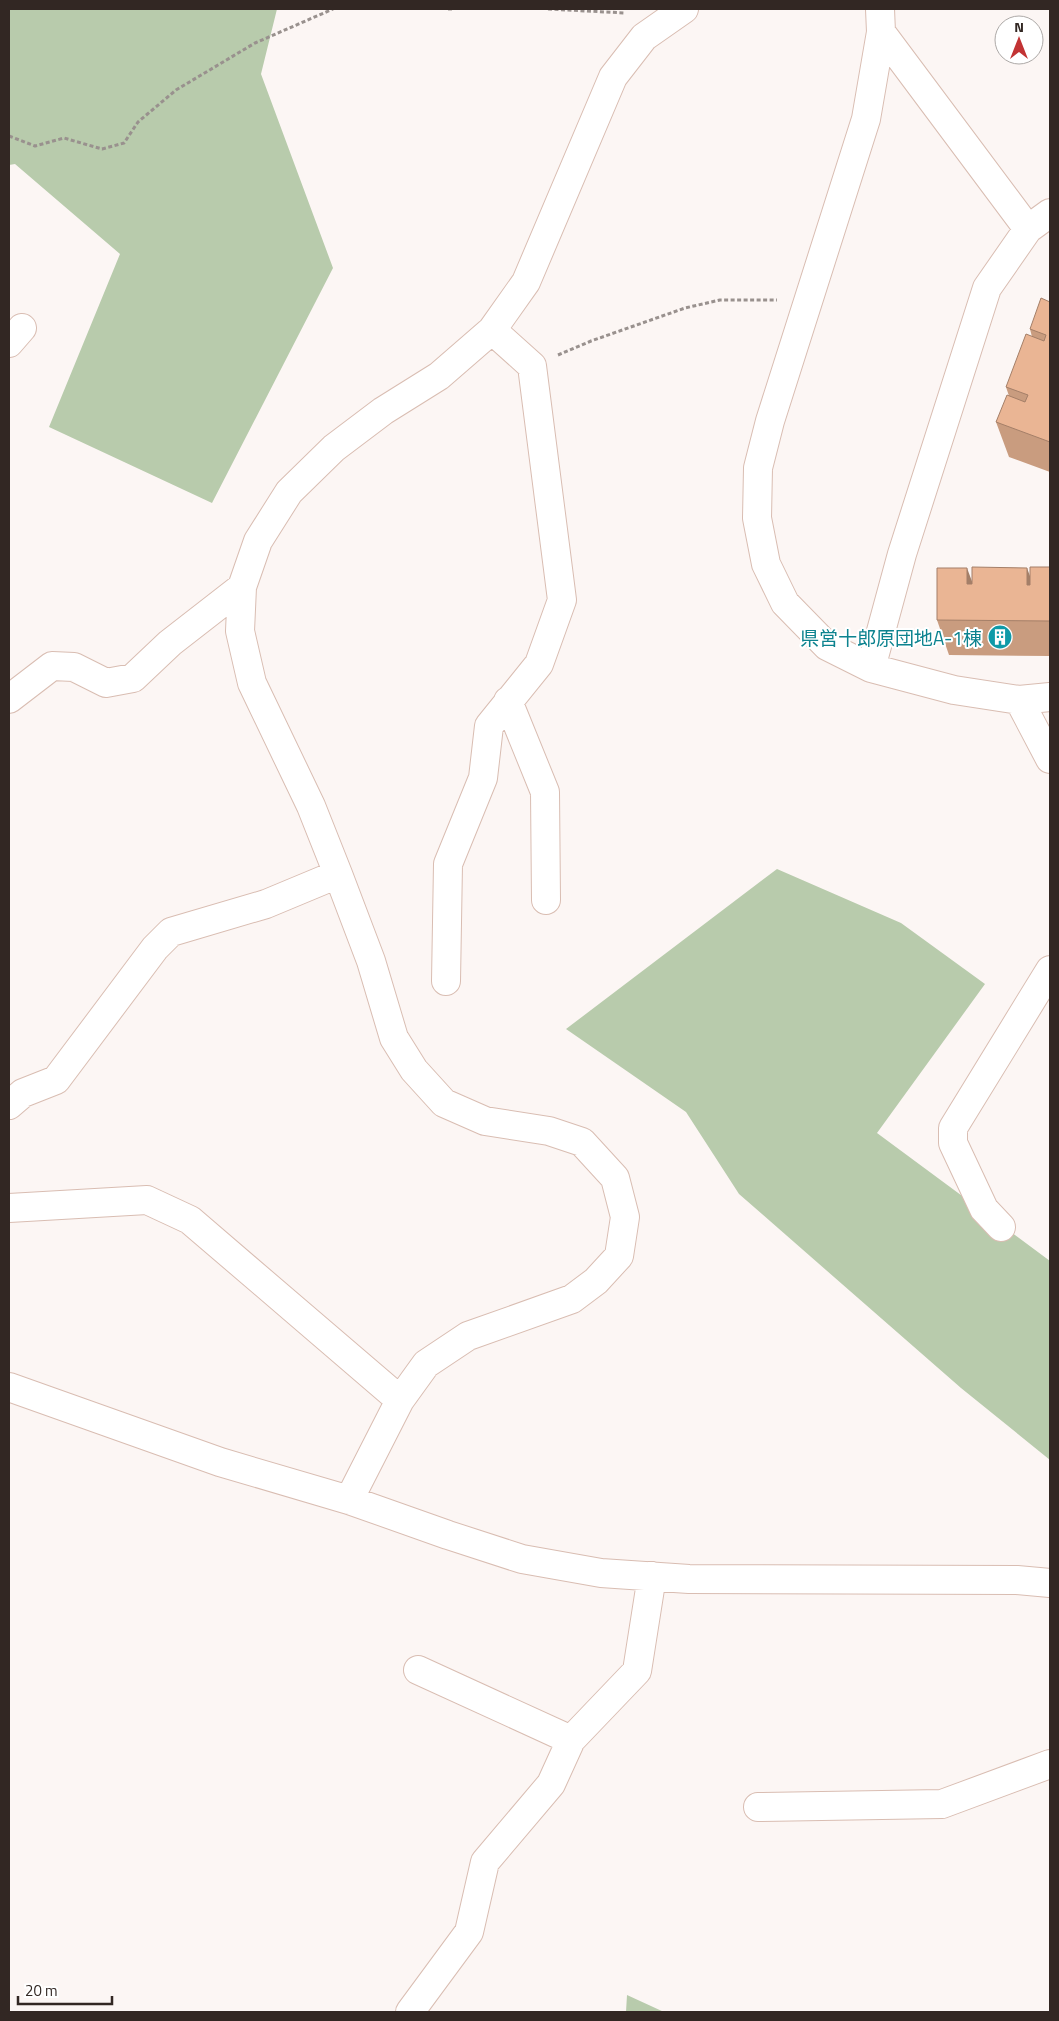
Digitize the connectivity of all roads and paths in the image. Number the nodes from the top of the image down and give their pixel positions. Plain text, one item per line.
1 (333, 9) edge
2 (448, 9) edge
3 (454, 9) edge
4 (548, 9) edge
5 (680, 10) edge
6 (880, 20) edge
7 (644, 37) junction
8 (9, 136) edge
9 (1050, 213) edge
10 (1028, 229) junction
11 (761, 301) dead end
12 (492, 330) junction
13 (532, 366) junction
14 (242, 587) junction
15 (871, 668) junction
16 (1050, 697) edge
17 (9, 699) edge
18 (1019, 700) junction
19 (508, 701) junction
20 (1050, 760) edge
21 (338, 874) junction
22 (546, 900) dead end
23 (1050, 970) edge
24 (446, 981) dead end
25 (9, 1105) edge
26 (9, 1208) edge
27 (1001, 1227) dead end
28 (9, 1387) edge
29 (400, 1400) junction
30 (349, 1500) junction
31 (652, 1576) junction
32 (1050, 1583) edge
33 (418, 1670) dead end
34 (571, 1740) junction
35 (1050, 1764) edge
36 (758, 1806) dead end
37 (410, 2012) edge

1 - 8 path
2 - 3 path
4 - 7 path
5 - 7 street
6 - 10 street
6 - 15 street
7 - 12 street
9 - 10 street
10 - 15 street
11 - 13 path
12 - 13 street
12 - 14 street
13 - 19 street
14 - 17 street
14 - 21 street
15 - 18 street
16 - 18 street
18 - 20 street
19 - 22 street
19 - 24 street
21 - 25 street
21 - 29 street
23 - 27 street
26 - 29 street
28 - 30 street
29 - 30 street
30 - 31 street
31 - 32 street
31 - 34 street
33 - 34 street
34 - 37 street
35 - 36 street

